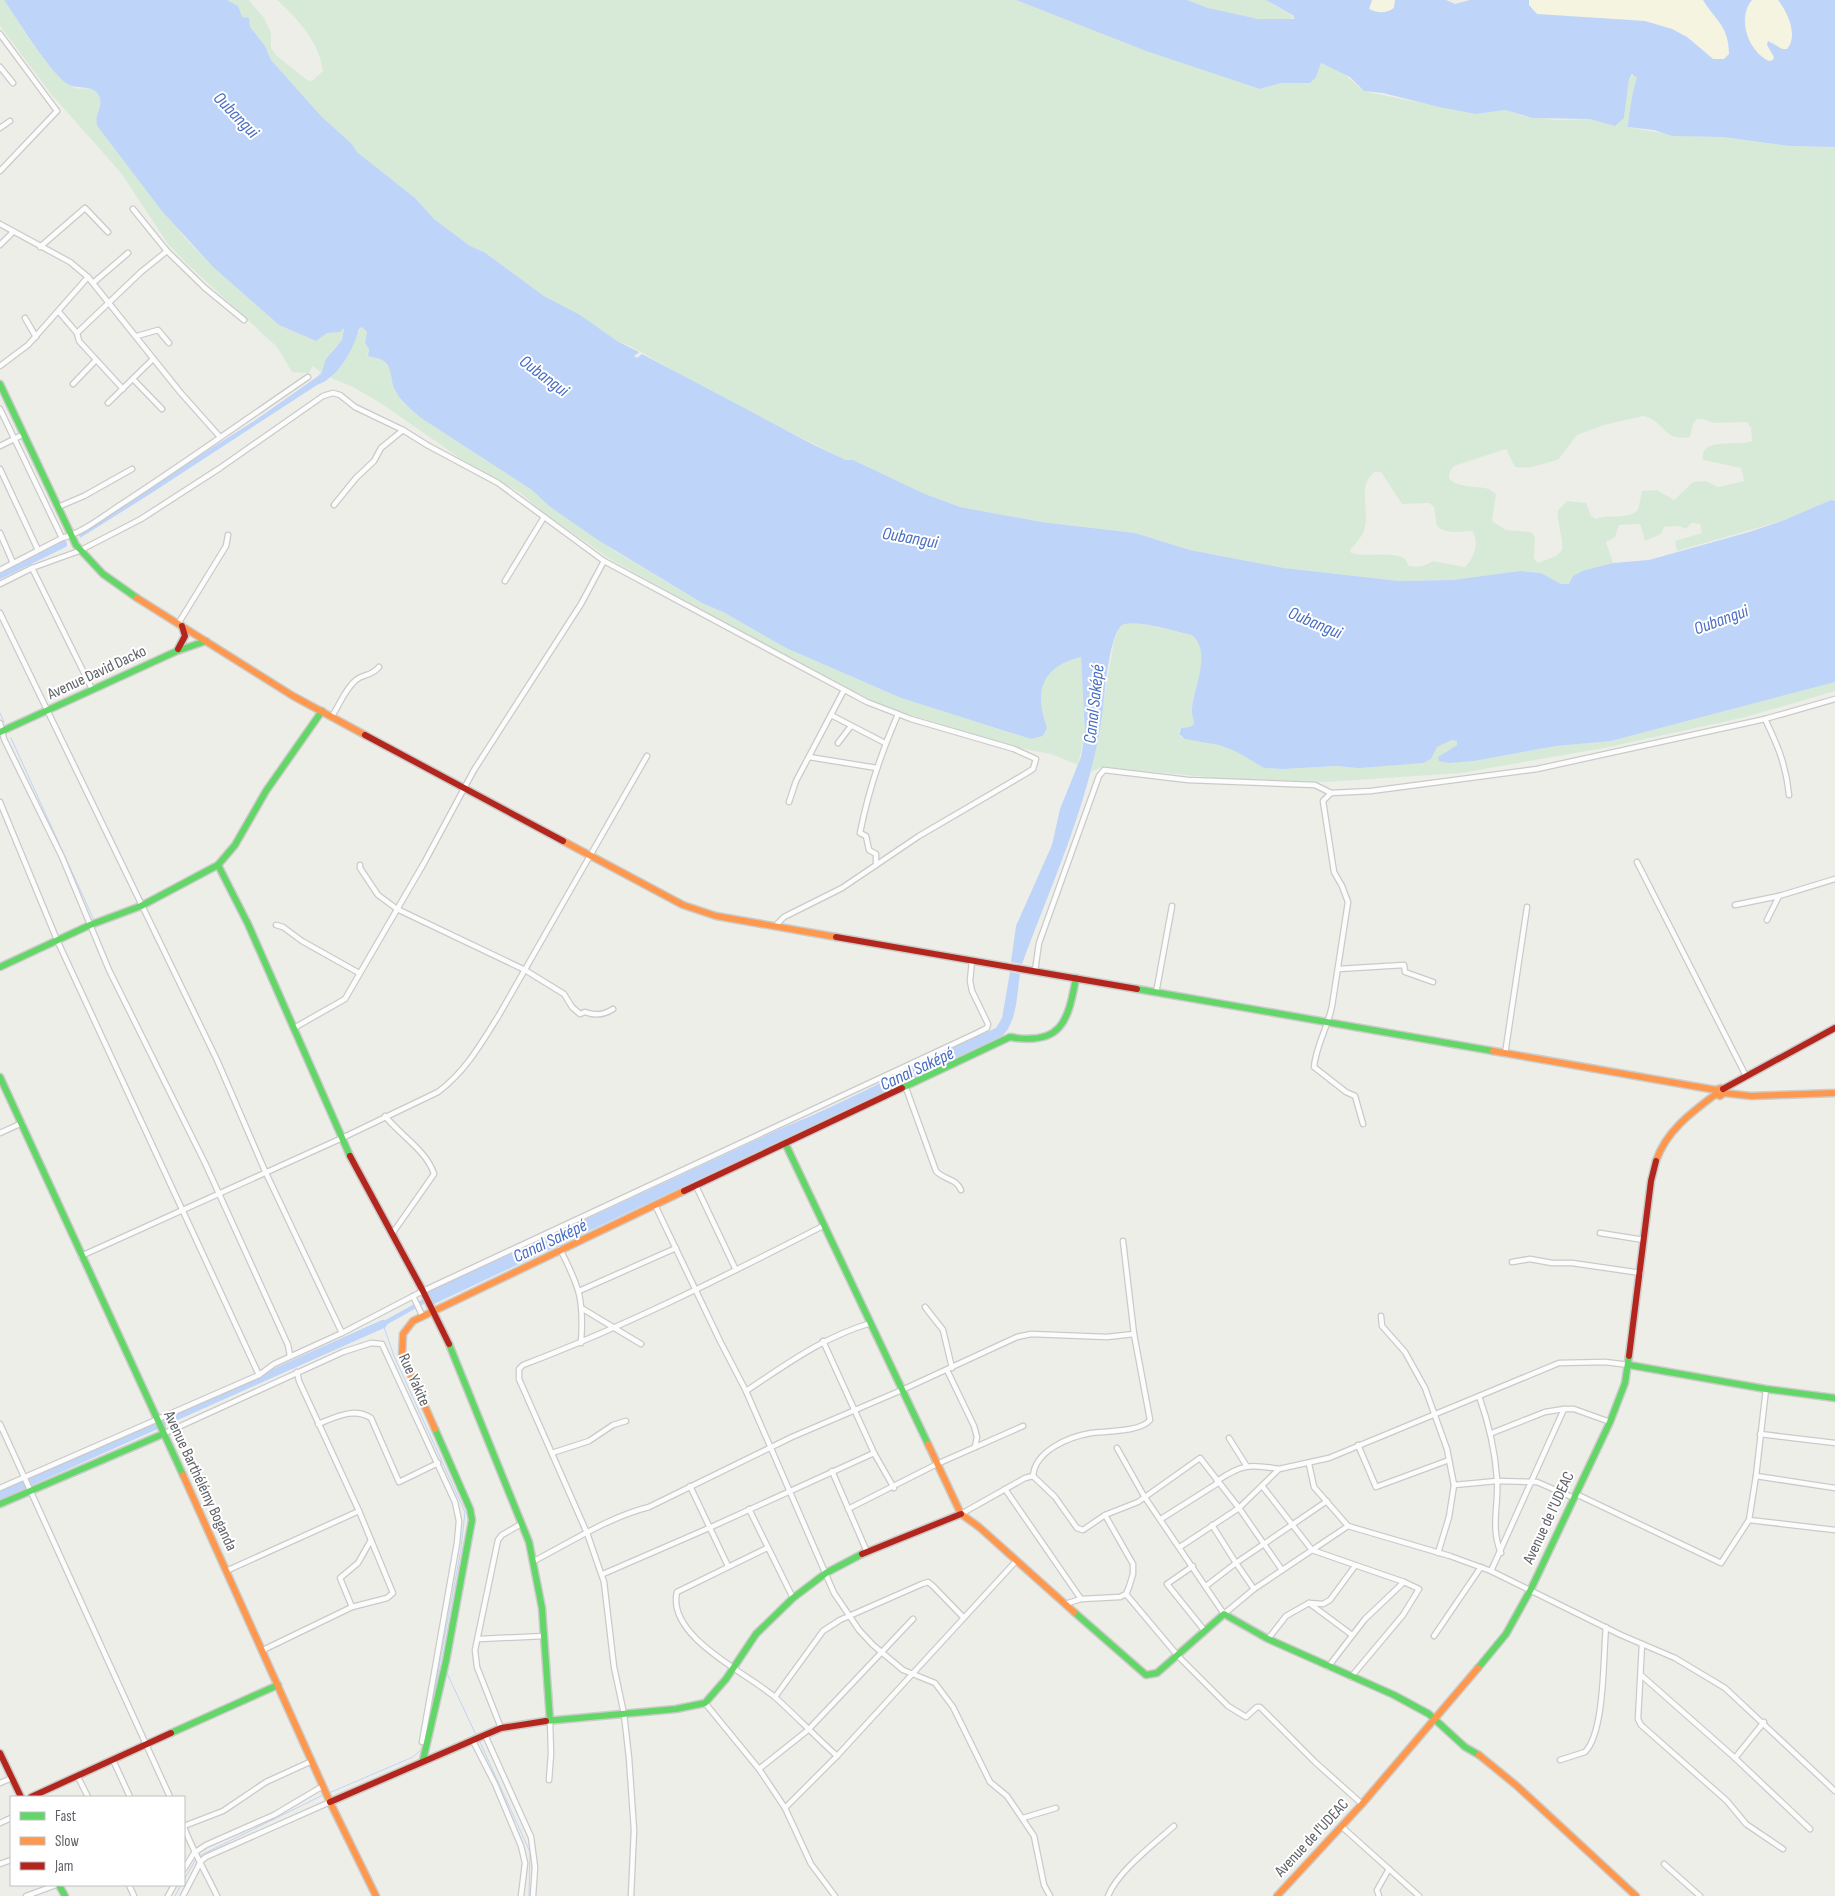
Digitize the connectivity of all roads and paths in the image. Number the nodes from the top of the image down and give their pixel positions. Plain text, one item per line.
1 (0, 34) edge
2 (0, 67) edge
3 (13, 83) dead end
4 (10, 121) dead end
5 (0, 128) edge
6 (0, 171) edge
7 (133, 209) dead end
8 (0, 224) edge
9 (13, 232) junction
10 (108, 232) dead end
11 (0, 245) edge
12 (40, 247) junction
13 (167, 251) junction
14 (128, 253) dead end
15 (88, 277) junction
16 (94, 283) junction
17 (109, 303) junction
18 (59, 312) junction
19 (25, 318) dead end
20 (244, 320) dead end
21 (77, 334) junction
22 (137, 336) junction
23 (36, 337) junction
24 (169, 342) dead end
25 (153, 359) junction
26 (96, 360) junction
27 (0, 366) edge
28 (308, 377) dead end
29 (133, 379) junction
30 (0, 384) edge
31 (73, 384) dead end
32 (123, 389) junction
33 (108, 403) dead end
34 (0, 409) edge
35 (162, 409) dead end
36 (403, 430) junction
37 (24, 434) junction
38 (220, 438) junction
39 (15, 440) junction
40 (0, 446) edge
41 (0, 469) edge
42 (132, 469) dead end
43 (334, 505) dead end
44 (58, 507) junction
45 (544, 517) junction
46 (0, 533) edge
47 (228, 535) dead end
48 (71, 536) junction
49 (62, 538) junction
50 (38, 550) junction
51 (79, 551) junction
52 (604, 561) junction
53 (13, 563) junction
54 (32, 568) junction
55 (0, 570) edge
56 (505, 581) dead end
57 (0, 584) edge
58 (0, 612) edge
59 (180, 625) junction
60 (206, 641) junction
61 (177, 651) junction
62 (380, 666) dead end
63 (92, 689) junction
64 (844, 690) junction
65 (1835, 699) edge
66 (47, 711) junction
67 (322, 712) junction
68 (898, 714) junction
69 (332, 716) junction
70 (831, 716) junction
71 (1765, 718) junction
72 (0, 723) edge
73 (851, 726) junction
74 (2, 731) edge
75 (838, 743) dead end
76 (885, 743) junction
77 (647, 756) dead end
78 (809, 757) junction
79 (877, 768) junction
80 (465, 788) junction
81 (1331, 793) junction
82 (1789, 795) dead end
83 (0, 802) edge
84 (789, 802) dead end
85 (591, 856) junction
86 (1636, 862) dead end
87 (360, 865) dead end
88 (876, 865) junction
89 (218, 866) junction
90 (1835, 880) edge
91 (1778, 896) junction
92 (1735, 905) dead end
93 (141, 906) junction
94 (1172, 906) dead end
95 (1527, 907) dead end
96 (397, 908) junction
97 (1767, 920) dead end
98 (90, 925) junction
99 (276, 925) dead end
100 (775, 926) junction
101 (57, 940) junction
102 (972, 960) junction
103 (0, 967) edge
104 (1338, 969) junction
105 (524, 970) junction
106 (1033, 970) junction
107 (359, 973) junction
108 (1076, 978) junction
109 (1433, 982) dead end
110 (1156, 993) junction
111 (614, 1009) dead end
112 (1328, 1023) junction
113 (294, 1028) junction
114 (1835, 1028) edge
115 (1504, 1055) junction
116 (1746, 1076) junction
117 (0, 1078) edge
118 (906, 1088) junction
119 (1720, 1092) junction
120 (1835, 1093) edge
121 (385, 1116) junction
122 (22, 1123) junction
123 (1362, 1124) dead end
124 (0, 1133) edge
125 (340, 1139) junction
126 (786, 1144) junction
127 (265, 1171) junction
128 (696, 1186) junction
129 (961, 1190) dead end
130 (219, 1192) junction
131 (655, 1205) junction
132 (183, 1210) junction
133 (823, 1226) junction
134 (1600, 1233) dead end
135 (392, 1234) junction
136 (1644, 1240) junction
137 (1123, 1241) dead end
138 (676, 1248) junction
139 (560, 1249) junction
140 (81, 1256) junction
141 (1512, 1262) dead end
142 (736, 1270) junction
143 (1641, 1273) junction
144 (695, 1290) junction
145 (423, 1291) junction
146 (579, 1291) junction
147 (413, 1296) junction
148 (925, 1307) dead end
149 (583, 1309) junction
150 (432, 1311) junction
151 (422, 1315) junction
152 (1381, 1316) dead end
153 (872, 1322) junction
154 (613, 1328) junction
155 (342, 1333) junction
156 (1134, 1334) junction
157 (823, 1341) junction
158 (581, 1343) junction
159 (641, 1344) dead end
160 (290, 1356) junction
161 (1629, 1365) junction
162 (952, 1368) junction
163 (947, 1370) junction
164 (297, 1372) junction
165 (259, 1375) junction
166 (1766, 1389) junction
167 (902, 1390) junction
168 (746, 1391) junction
169 (1479, 1396) junction
170 (1835, 1398) edge
171 (1564, 1409) junction
172 (854, 1411) junction
173 (1436, 1413) junction
174 (157, 1420) junction
175 (626, 1421) dead end
176 (1610, 1422) junction
177 (0, 1424) edge
178 (318, 1424) junction
179 (1023, 1426) dead end
180 (162, 1432) junction
181 (1492, 1433) junction
182 (1760, 1434) junction
183 (1229, 1438) dead end
184 (1835, 1443) edge
185 (1358, 1445) junction
186 (975, 1447) junction
187 (1117, 1448) dead end
188 (769, 1449) junction
189 (874, 1452) junction
190 (552, 1453) junction
191 (1449, 1460) junction
192 (438, 1463) junction
193 (936, 1464) junction
194 (1308, 1464) junction
195 (1246, 1465) junction
196 (1279, 1469) junction
197 (832, 1471) junction
198 (1033, 1476) junction
199 (1756, 1476) junction
200 (24, 1478) junction
201 (1218, 1482) junction
202 (1497, 1482) junction
203 (1529, 1483) junction
204 (1454, 1485) junction
205 (690, 1486) junction
206 (1263, 1487) junction
207 (0, 1488) edge
208 (894, 1488) junction
209 (1835, 1488) edge
210 (1005, 1489) junction
211 (30, 1490) junction
212 (788, 1492) junction
213 (1144, 1496) junction
214 (1575, 1496) junction
215 (1326, 1501) junction
216 (0, 1504) edge
217 (1239, 1508) junction
218 (749, 1509) junction
219 (848, 1509) junction
220 (359, 1511) junction
221 (961, 1514) junction
222 (1105, 1516) junction
223 (1161, 1519) junction
224 (1749, 1520) junction
225 (521, 1524) junction
226 (1290, 1524) junction
227 (1212, 1525) junction
228 (1348, 1526) junction
229 (710, 1528) junction
230 (1835, 1530) edge
231 (587, 1533) junction
232 (370, 1540) junction
233 (1263, 1543) junction
234 (1180, 1547) junction
235 (767, 1548) junction
236 (1312, 1550) junction
237 (866, 1552) junction
238 (1438, 1553) junction
239 (1501, 1553) junction
240 (1017, 1560) junction
241 (534, 1561) junction
242 (1236, 1563) junction
243 (728, 1566) junction
244 (1192, 1566) junction
245 (1355, 1566) junction
246 (1482, 1567) junction
247 (1282, 1570) junction
248 (225, 1571) junction
249 (1492, 1571) junction
250 (826, 1573) junction
251 (602, 1574) junction
252 (1404, 1582) junction
253 (1206, 1586) junction
254 (1254, 1589) junction
255 (1531, 1590) junction
256 (1126, 1594) junction
257 (794, 1598) junction
258 (1082, 1599) junction
259 (1309, 1603) junction
260 (1064, 1604) junction
261 (352, 1607) junction
262 (1224, 1614) junction
263 (850, 1617) junction
264 (962, 1617) junction
265 (913, 1619) dead end
266 (1606, 1627) junction
267 (1204, 1630) junction
268 (1352, 1634) junction
269 (544, 1636) junction
270 (1434, 1636) dead end
271 (479, 1639) junction
272 (1268, 1639) junction
273 (1642, 1644) junction
274 (263, 1650) junction
275 (882, 1652) junction
276 (1178, 1656) junction
277 (732, 1667) junction
278 (1328, 1667) junction
279 (911, 1674) junction
280 (1641, 1675) junction
281 (1351, 1677) junction
282 (278, 1685) junction
283 (775, 1697) junction
284 (705, 1703) junction
285 (624, 1714) junction
286 (1435, 1719) junction
287 (550, 1720) junction
288 (1764, 1722) junction
289 (501, 1728) junction
290 (808, 1730) junction
291 (483, 1736) junction
292 (474, 1740) junction
293 (422, 1742) dead end
294 (145, 1745) junction
295 (0, 1753) edge
296 (837, 1756) junction
297 (1735, 1758) junction
298 (113, 1760) junction
299 (312, 1760) junction
300 (423, 1760) junction
301 (1560, 1760) dead end
302 (759, 1769) junction
303 (78, 1777) junction
304 (12, 1778) junction
305 (549, 1780) dead end
306 (0, 1783) edge
307 (324, 1788) junction
308 (1835, 1791) edge
309 (21, 1796) edge
310 (33, 1796) edge
311 (88, 1796) edge
312 (130, 1796) edge
313 (170, 1796) edge
314 (329, 1800) junction
315 (1362, 1804) junction
316 (785, 1808) junction
317 (1056, 1808) dead end
318 (1023, 1818) junction
319 (1174, 1826) dead end
320 (1341, 1826) junction
321 (185, 1827) edge
322 (1810, 1829) dead end
323 (185, 1830) edge
324 (1782, 1849) dead end
325 (194, 1853) junction
326 (201, 1861) junction
327 (1664, 1864) dead end
328 (185, 1867) edge
329 (1389, 1869) junction
330 (55, 1886) edge
331 (172, 1886) edge
332 (26, 1896) edge
333 (168, 1896) edge
334 (183, 1896) edge
335 (217, 1896) edge
336 (376, 1896) edge
337 (522, 1896) edge
338 (533, 1896) edge
339 (630, 1896) edge
340 (835, 1896) edge
341 (1050, 1896) edge
342 (1108, 1896) edge
343 (1277, 1896) edge
344 (1378, 1896) edge
345 (1418, 1896) edge
346 (1636, 1896) edge
347 (1700, 1896) edge

1 - 6 street
2 - 3 street
4 - 5 street
7 - 13 street
8 - 9 street
9 - 11 street
9 - 12 street
10 - 12 street
12 - 15 street
13 - 17 street
13 - 20 street
14 - 16 street
15 - 16 street
15 - 18 street
16 - 17 street
17 - 21 street
17 - 22 street
18 - 21 street
18 - 23 street
19 - 23 street
21 - 26 street
22 - 24 street
22 - 25 street
23 - 27 street
25 - 29 street
25 - 38 street
26 - 31 street
26 - 32 street
28 - 38 street
29 - 32 street
29 - 35 street
30 - 37 street
32 - 33 street
34 - 39 street
36 - 43 street
36 - 45 street
36 - 51 street
37 - 39 street
37 - 44 street
38 - 48 street
39 - 40 street
39 - 49 street
41 - 50 street
42 - 44 street
44 - 48 street
45 - 52 street
45 - 56 street
46 - 53 street
47 - 59 street
48 - 49 street
48 - 51 street
49 - 50 street
50 - 53 street
51 - 54 street
51 - 59 street
52 - 64 street
52 - 80 street
53 - 55 street
54 - 57 street
54 - 63 street
58 - 66 street
59 - 60 street
59 - 61 street
60 - 61 street, Avenue David Dacko
60 - 67 street
61 - 63 street, Avenue David Dacko
62 - 69 street
63 - 66 street, Avenue David Dacko
64 - 68 street
64 - 70 street
65 - 71 street
66 - 74 street, Avenue David Dacko
66 - 93 street
67 - 69 street
67 - 89 street
68 - 76 street
68 - 88 street
69 - 80 street
70 - 73 street
70 - 78 street
71 - 81 street
71 - 82 street
72 - 74 street
73 - 75 street
73 - 76 street
74 - 98 street
76 - 79 street
77 - 85 street
78 - 79 street
78 - 84 street
79 - 88 street
80 - 85 street
80 - 96 street
81 - 104 street
81 - 106 street
83 - 101 street
85 - 100 street
85 - 105 street
86 - 116 street
87 - 96 street
88 - 100 street
89 - 93 street
89 - 113 street
90 - 91 street
91 - 92 street
91 - 97 street
93 - 98 street
93 - 127 street
94 - 110 street
95 - 115 street
96 - 105 street
96 - 107 street
98 - 101 street
98 - 130 street
99 - 107 street
100 - 102 street
101 - 103 street
101 - 132 street
102 - 106 street
102 - 145 street
104 - 109 street
104 - 112 street
105 - 111 street
105 - 121 street
106 - 108 street
107 - 113 street
108 - 110 street
108 - 118 street
110 - 112 street
112 - 115 street
112 - 123 street
113 - 125 street
114 - 116 street, Avenue de I'UDEAC
115 - 119 street
116 - 119 street, Avenue de I'UDEAC
117 - 122 street, Avenue Barthélémy Boganda
118 - 126 street
118 - 129 street
119 - 120 street
119 - 136 street, Avenue de I'UDEAC
121 - 125 street
121 - 135 street
122 - 124 street
122 - 140 street, Avenue Barthélémy Boganda
125 - 127 street
125 - 135 street
126 - 128 street
126 - 133 street
127 - 130 street
127 - 155 street
128 - 131 street
128 - 142 street
130 - 132 street
130 - 160 street
131 - 138 street
131 - 139 street
132 - 140 street
132 - 165 street
133 - 142 street
133 - 153 street
134 - 136 street
135 - 145 street
136 - 143 street, Avenue de I'UDEAC
137 - 156 street
138 - 144 street
138 - 146 street
139 - 146 street
139 - 150 street
140 - 174 street, Avenue Barthélémy Boganda
141 - 143 street
142 - 144 street
143 - 161 street, Avenue de I'UDEAC
144 - 154 street
144 - 168 street
145 - 147 street
145 - 150 street
146 - 149 street
147 - 151 street
147 - 155 street
148 - 162 street
149 - 154 street
149 - 158 street
150 - 151 street
150 - 225 street
151 - 300 street
152 - 173 street
153 - 157 street
153 - 167 street
154 - 158 street
154 - 159 street
155 - 160 street
156 - 162 street
156 - 198 street
157 - 168 street
157 - 172 street
158 - 190 street
160 - 165 street
161 - 166 street
161 - 169 street
161 - 176 street, Avenue de I'UDEAC
162 - 163 street
163 - 167 street
163 - 186 street
164 - 178 street
164 - 180 street, Rue Yakite
164 - 192 street, Rue Yakite
165 - 174 street
166 - 170 street
166 - 182 street
167 - 172 street
167 - 193 street
168 - 188 street
169 - 173 street
169 - 181 street
171 - 176 street
171 - 181 street
171 - 203 street
172 - 188 street
172 - 189 street
173 - 185 street
173 - 191 street
174 - 180 street, Avenue Barthélémy Boganda
174 - 200 street
175 - 190 street
176 - 214 street, Avenue de I'UDEAC
177 - 200 street
178 - 192 street
178 - 220 street
179 - 186 street
180 - 211 street, Rue Yakite
180 - 248 street, Avenue Barthélémy Boganda
181 - 202 street
182 - 184 street
182 - 199 street
183 - 195 street
185 - 191 street
185 - 194 street
186 - 193 street
187 - 213 street
188 - 205 street
188 - 212 street
189 - 197 street
189 - 208 street
190 - 231 street
191 - 204 street
192 - 293 street, Rue Yakite
193 - 208 street
193 - 221 street
194 - 196 street
194 - 215 street
195 - 196 street
195 - 201 street
196 - 206 street
197 - 212 street
197 - 219 street
198 - 210 street
198 - 222 street
199 - 209 street
199 - 224 street
200 - 207 street
200 - 211 street
201 - 213 street
201 - 217 street
201 - 223 street
202 - 203 street
202 - 204 street
202 - 239 street
203 - 214 street
203 - 239 street
204 - 238 street
205 - 229 street
205 - 231 street
206 - 217 street
206 - 226 street
208 - 219 street
210 - 221 street
210 - 258 street
211 - 216 street, Rue Yakite
211 - 294 street
212 - 218 street
212 - 250 street
213 - 222 street
213 - 223 street
214 - 224 street
214 - 255 street, Avenue de I'UDEAC
215 - 226 street
215 - 228 street
217 - 227 street
217 - 233 street
218 - 229 street
218 - 235 street
219 - 237 street
220 - 232 street
220 - 248 street
221 - 237 street
221 - 240 street
222 - 256 street
223 - 234 street
224 - 230 street
225 - 241 street
225 - 271 street
226 - 233 street
226 - 236 street
227 - 234 street
227 - 242 street
228 - 236 street
228 - 238 street
229 - 243 street
229 - 251 street
231 - 241 street
231 - 251 street
232 - 261 street
232 - 261 street
233 - 242 street
233 - 247 street
234 - 244 street
235 - 243 street
235 - 257 street
236 - 245 street
236 - 247 street
237 - 250 street
238 - 246 street
239 - 249 street
240 - 260 street
240 - 264 street
241 - 269 street
242 - 253 street
242 - 254 street
243 - 277 street
244 - 253 street
244 - 267 street
245 - 252 street
245 - 259 street
246 - 249 street
246 - 270 street
247 - 254 street
248 - 274 street, Avenue Barthélémy Boganda
249 - 255 street
250 - 257 street
250 - 263 street
251 - 285 street
252 - 268 street
252 - 281 street
253 - 262 street
254 - 262 street
255 - 266 street
255 - 286 street, Avenue de I'UDEAC
256 - 258 street
256 - 276 street
257 - 277 street
258 - 260 street
259 - 268 street
259 - 272 street
260 - 276 street
261 - 274 street
262 - 267 street
262 - 272 street
263 - 264 street
263 - 275 street
263 - 283 street
264 - 279 street
265 - 275 street
266 - 273 street
266 - 301 street
267 - 276 street
268 - 278 street
269 - 271 street
269 - 287 street
271 - 289 street
272 - 278 street
273 - 280 street
273 - 288 street
274 - 282 street, Avenue Barthélémy Boganda
275 - 279 street
275 - 290 street
276 - 315 street
277 - 283 street
277 - 284 street
278 - 281 street
279 - 296 street
279 - 318 street
280 - 297 street
280 - 324 street
281 - 286 street
282 - 294 street
282 - 299 street, Avenue Barthélémy Boganda
283 - 290 street
284 - 285 street
284 - 302 street
285 - 287 street
285 - 339 street
286 - 315 street, Avenue de I'UDEAC
286 - 346 street
287 - 289 street
287 - 305 street
288 - 297 street
288 - 308 street
289 - 291 street
290 - 296 street
290 - 302 street
291 - 292 street
291 - 338 street
292 - 300 street
292 - 337 street
294 - 298 street
294 - 313 street
295 - 304 street
296 - 316 street
297 - 322 street
298 - 303 street
298 - 312 street
299 - 307 street, Avenue Barthélémy Boganda
299 - 321 street
300 - 314 street
302 - 316 street
303 - 310 street
303 - 311 street
304 - 306 street
304 - 309 street
307 - 314 street, Avenue Barthélémy Boganda
307 - 325 street
314 - 326 street
314 - 336 street, Avenue Barthélémy Boganda
315 - 320 street, Avenue de I'UDEAC
316 - 340 street
317 - 318 street
318 - 341 street
319 - 342 street
320 - 329 street
320 - 343 street, Avenue de I'UDEAC
323 - 325 street
325 - 326 street
325 - 328 street
326 - 334 street
326 - 335 street
327 - 347 street
329 - 344 street
329 - 345 street
330 - 332 street
331 - 333 street

